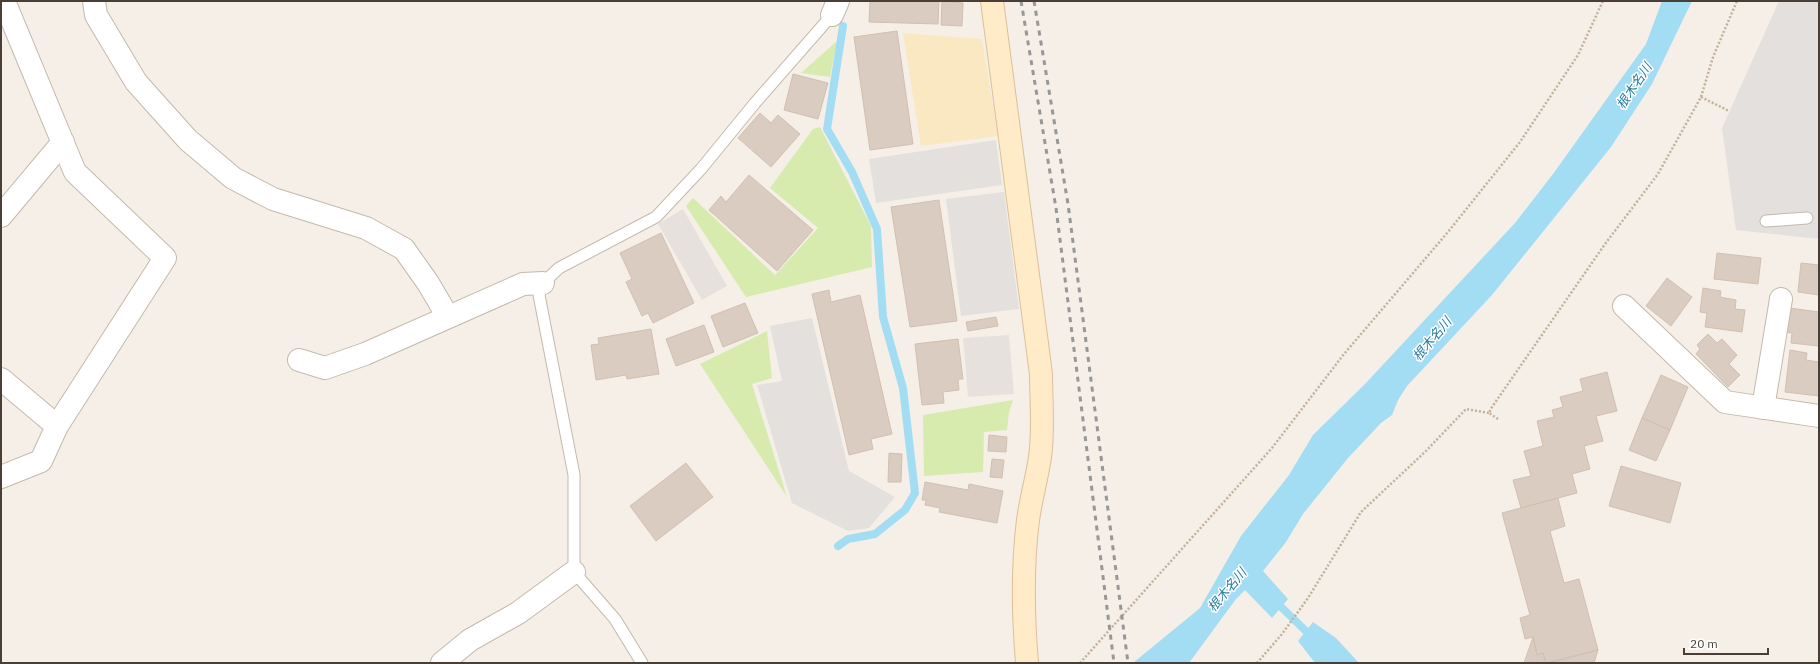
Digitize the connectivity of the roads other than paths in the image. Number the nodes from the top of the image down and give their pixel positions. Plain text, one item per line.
1 (4, 1) edge
2 (94, 1) edge
3 (992, 1) edge
4 (835, 8) edge
5 (62, 142) junction
6 (1, 216) edge
7 (1807, 218) dead end
8 (1766, 221) dead end
9 (544, 283) junction
10 (1780, 299) dead end
11 (1624, 306) dead end
12 (448, 318) junction
13 (300, 360) dead end
14 (1, 379) edge
15 (1763, 408) junction
16 (1819, 416) edge
17 (57, 426) junction
18 (1, 477) edge
19 (574, 572) junction
20 (442, 663) edge
21 (642, 663) edge
22 (1027, 663) edge

1 - 5 street
2 - 12 street
3 - 22 street
4 - 9 lane
5 - 6 street
5 - 17 street
7 - 8 lane
9 - 12 street
9 - 19 lane
10 - 15 street
11 - 15 street
12 - 13 street
14 - 17 street
15 - 16 street
17 - 18 street
19 - 20 street
19 - 21 lane

